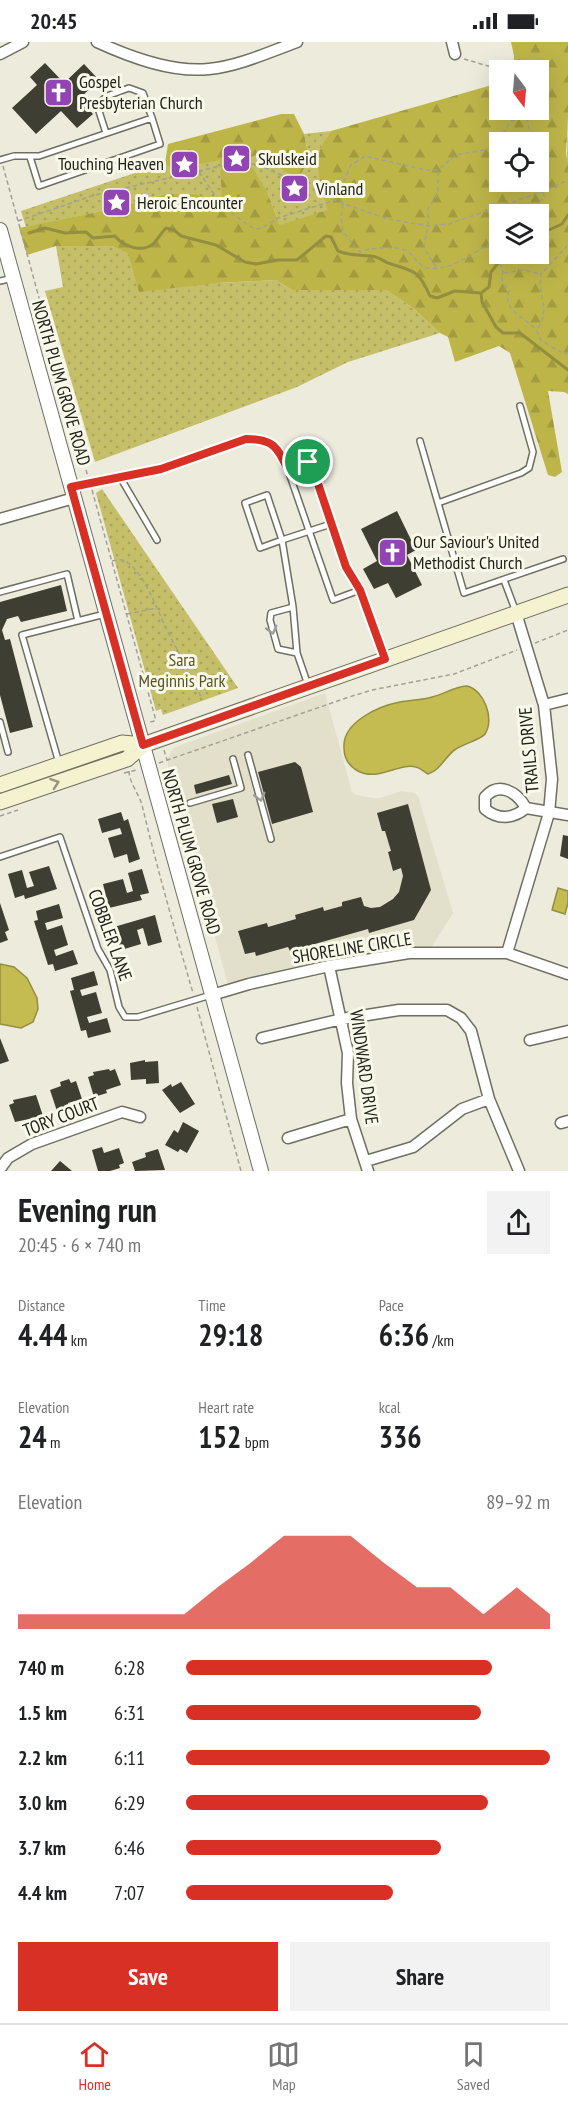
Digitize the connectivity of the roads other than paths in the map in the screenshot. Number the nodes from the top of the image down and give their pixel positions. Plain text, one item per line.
1 (23, 42) edge
2 (98, 42) edge
3 (297, 42) edge
4 (452, 42) edge
5 (0, 54) edge
6 (455, 54) road end
7 (152, 118) junction
8 (106, 133) junction
9 (30, 157) junction
10 (0, 160) edge
11 (0, 230) edge
12 (7, 279) edge
13 (520, 406) dead end
14 (420, 441) dead end
15 (288, 470) junction
16 (120, 477) junction
17 (73, 492) junction
18 (438, 502) junction
19 (0, 519) edge
20 (331, 524) junction
21 (309, 531) junction
22 (156, 540) dead end
23 (282, 540) junction
24 (562, 559) dead end
25 (504, 580) junction
26 (360, 590) junction
27 (0, 592) edge
28 (568, 595) edge
29 (293, 607) junction
30 (106, 614) junction
31 (516, 614) junction
32 (78, 621) junction
33 (297, 653) junction
34 (385, 659) junction
35 (308, 686) junction
36 (568, 699) edge
37 (544, 705) junction
38 (0, 722) edge
39 (143, 745) junction
40 (8, 752) dead end
41 (248, 755) dead end
42 (233, 759) dead end
43 (60, 765) junction
44 (0, 785) edge
45 (0, 802) edge
46 (190, 803) dead end
47 (526, 808) dead end
48 (549, 813) junction
49 (568, 815) edge
50 (271, 839) dead end
51 (0, 857) edge
52 (507, 953) junction
53 (329, 966) junction
54 (568, 974) edge
55 (212, 995) junction
56 (342, 1019) junction
57 (568, 1031) edge
58 (262, 1038) dead end
59 (530, 1040) dead end
60 (489, 1099) junction
61 (140, 1117) dead end
62 (351, 1119) junction
63 (288, 1138) dead end
64 (367, 1166) edge
65 (0, 1169) edge
66 (517, 1170) edge
67 (261, 1171) edge

1 - 5 street
2 - 3 street
4 - 6 street
7 - 8 lane
7 - 8 lane
7 - 9 lane
8 - 9 lane
9 - 10 lane
11 - 12 street, NORTH PLUM GROVE ROAD
12 - 17 street, NORTH PLUM GROVE ROAD
13 - 18 lane
14 - 18 lane
15 - 16 lane
15 - 20 lane
15 - 21 lane
16 - 17 lane
16 - 22 lane
17 - 19 street
17 - 30 street, NORTH PLUM GROVE ROAD
18 - 25 lane
20 - 21 lane
20 - 26 lane
21 - 23 lane
21 - 26 lane
23 - 23 lane
23 - 29 lane
24 - 25 lane
25 - 31 lane
26 - 34 lane
27 - 32 lane
28 - 31 main road
29 - 33 lane
29 -> 33 lane
30 - 32 lane
30 - 39 street, NORTH PLUM GROVE ROAD
31 - 34 main road
31 - 37 street, TRAILS DRIVE
32 - 43 lane
33 - 35 lane
34 - 35 main road
35 - 39 main road
36 - 37 street
37 - 48 street, TRAILS DRIVE
38 - 40 lane
39 - 43 main road
45 -> 39 main road
39 - 55 street, NORTH PLUM GROVE ROAD
41 -> 50 lane
42 - 46 lane
43 - 44 main road
47 - 48 street
48 - 49 street
48 - 52 street, TRAILS DRIVE
51 - 55 lane, COBBLER LANE
52 - 53 street, SHORELINE CIRCLE
52 - 54 street, SHORELINE CIRCLE
53 - 55 street, SHORELINE CIRCLE
53 - 56 street, WINDWARD DRIVE
55 - 67 street, NORTH PLUM GROVE ROAD
56 - 58 street
56 - 60 street
56 - 62 street, WINDWARD DRIVE
57 - 59 street
60 - 64 street
60 - 66 street
61 - 65 street, TORY COURT
62 - 63 street
62 - 64 street, WINDWARD DRIVE

